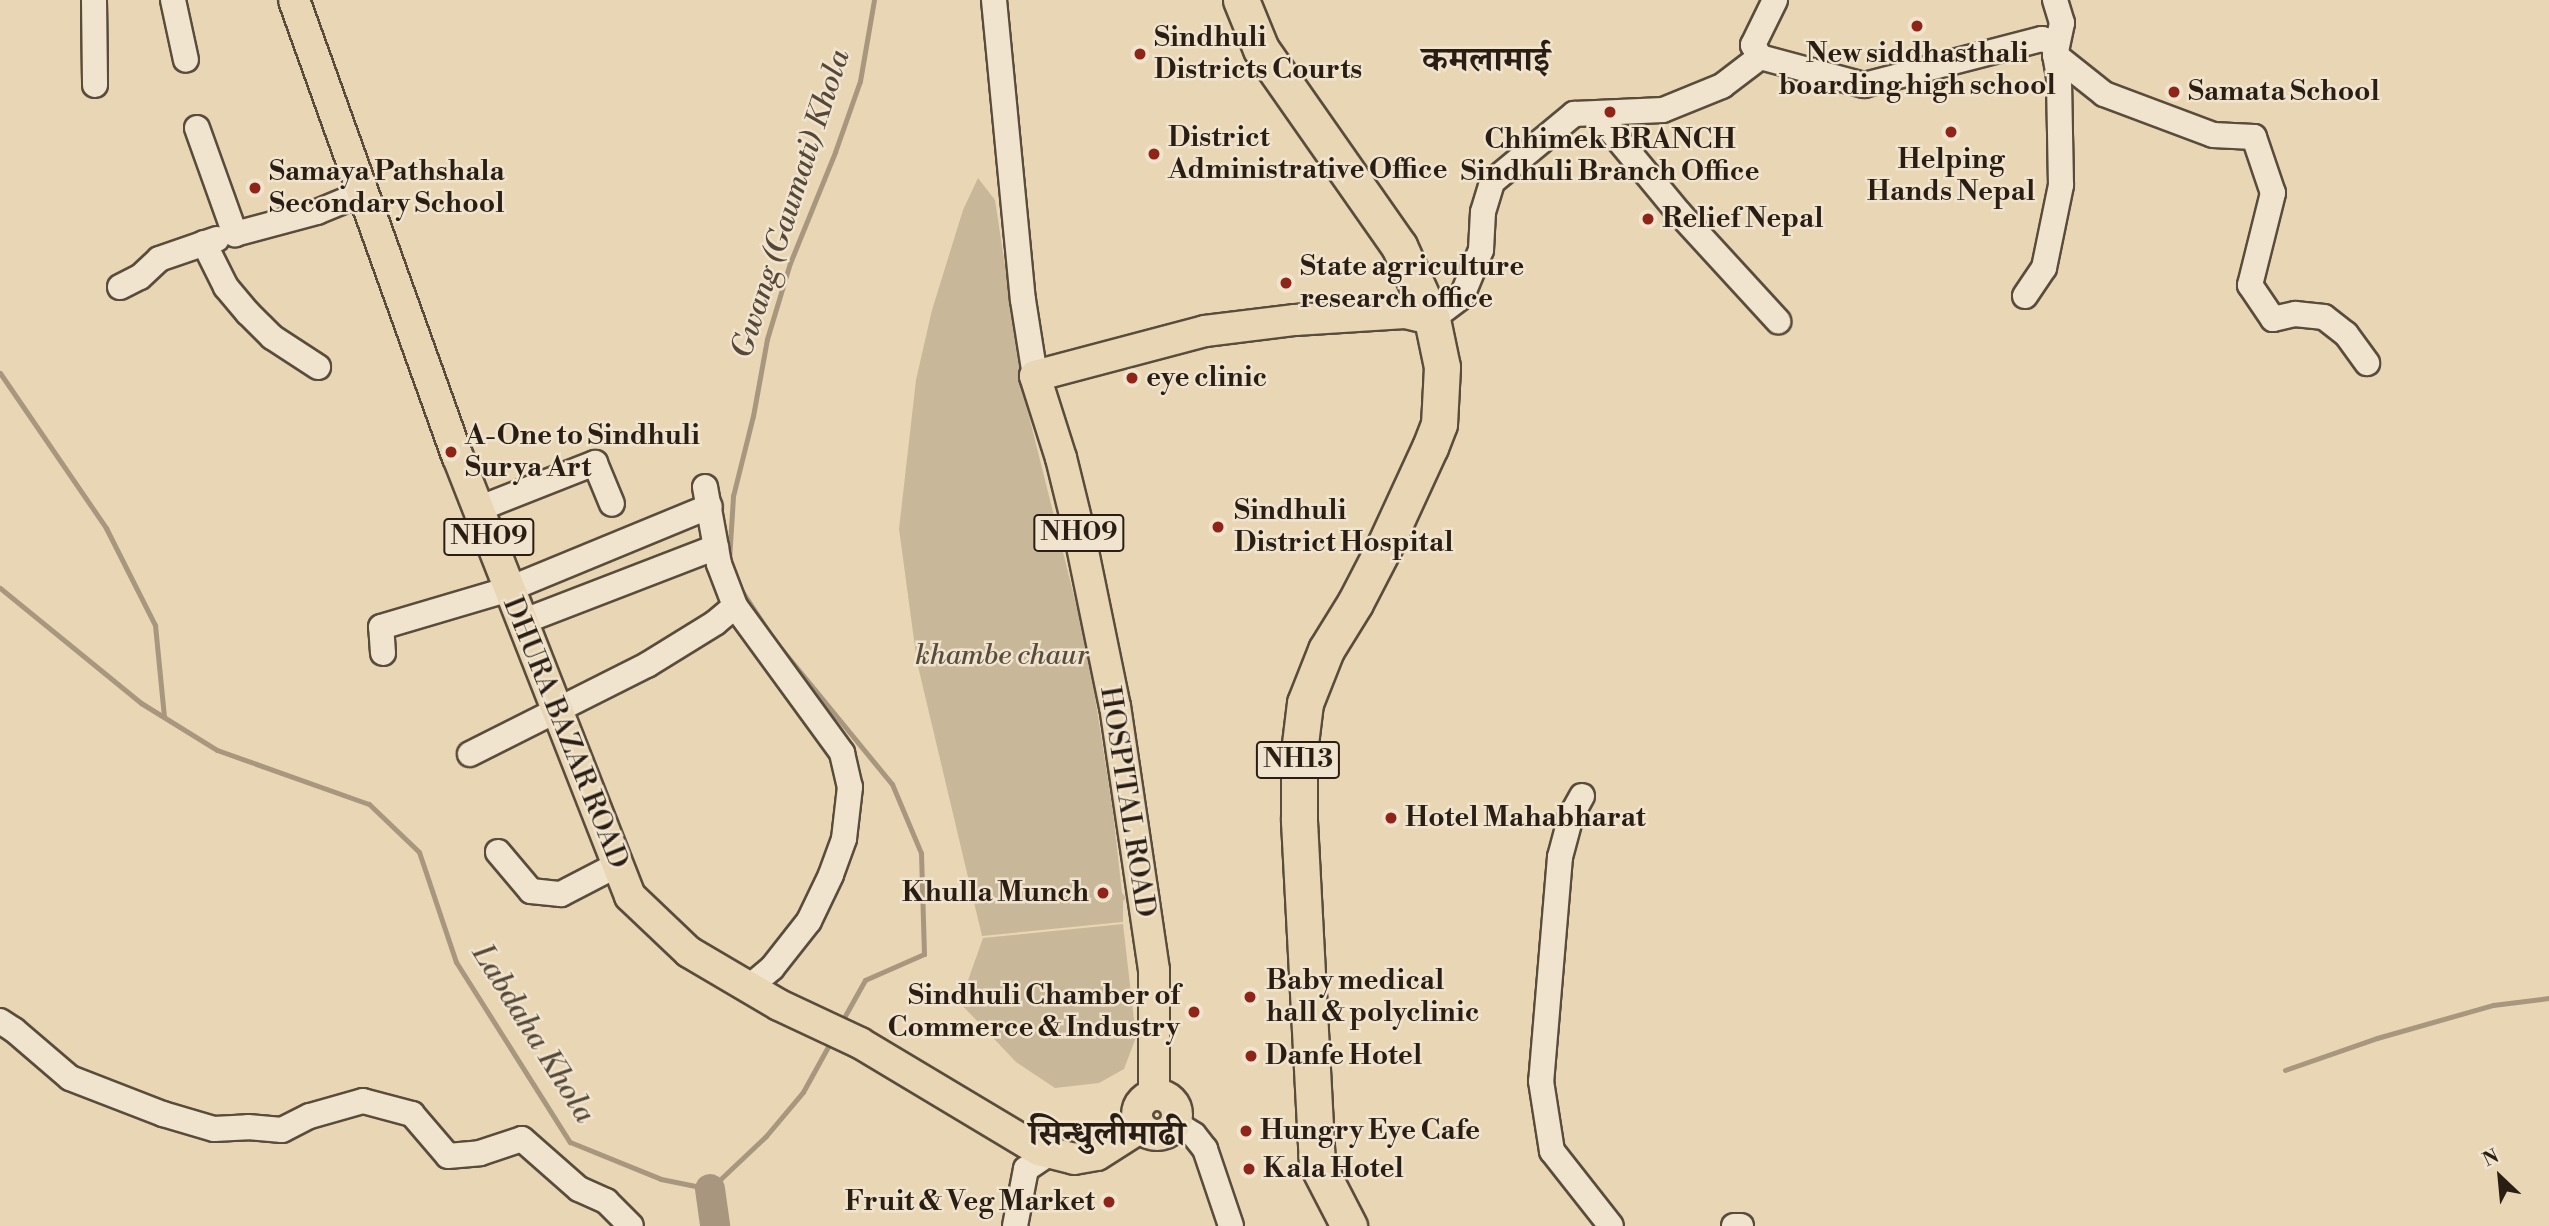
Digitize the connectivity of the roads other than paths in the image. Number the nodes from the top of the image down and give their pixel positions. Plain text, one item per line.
1 (94, 0) edge
2 (173, 0) edge
3 (294, 0) edge
4 (994, 0) edge
5 (1241, 0) edge
6 (1775, 0) edge
7 (2055, 0) edge
8 (2056, 49) junction
9 (1760, 57) junction
10 (186, 61) dead end
11 (96, 85) dead end
12 (1598, 115) junction
13 (197, 128) dead end
14 (363, 193) junction
15 (235, 234) junction
16 (204, 243) junction
17 (120, 287) dead end
18 (2025, 296) dead end
19 (1432, 319) junction
20 (1778, 321) dead end
21 (2367, 363) dead end
22 (318, 367) dead end
23 (1035, 376) junction
24 (612, 504) dead end
25 (478, 509) junction
26 (650, 533) junction
27 (716, 547) junction
28 (663, 567) junction
29 (509, 589) junction
30 (735, 606) junction
31 (522, 622) junction
32 (383, 653) dead end
33 (556, 712) junction
34 (470, 754) dead end
35 (1582, 796) dead end
36 (498, 852) dead end
37 (617, 865) junction
38 (749, 987) junction
39 (0, 1021) edge
40 (1154, 1095) junction
41 (1175, 1123) junction
42 (1141, 1127) junction
43 (1050, 1153) junction
44 (631, 1226) edge
45 (1015, 1226) edge
46 (1231, 1226) edge
47 (1349, 1226) edge
48 (1611, 1226) edge
49 (1734, 1226) edge
50 (1741, 1226) edge

1 - 11 street
2 - 10 street
3 - 14 main road, DHURA BAZAR ROAD / NH09
4 - 23 street
5 - 19 highway, NH13
6 - 9 street
7 - 8 street
8 - 9 street
8 - 18 street
8 - 21 street
9 - 12 street
12 - 19 street
12 - 20 street
13 - 15 street
14 - 15 street
14 - 25 main road, DHURA BAZAR ROAD / NH09
15 - 16 street
16 - 17 street
16 - 22 street
19 - 23 main road
19 - 47 highway, NH13
23 - 40 main road, HOSPITAL ROAD / NH09
24 - 25 street
25 - 29 main road, DHURA BAZAR ROAD / NH09
26 - 27 street
26 - 28 street
26 - 29 street
27 - 28 street
27 - 30 street
28 - 31 street
29 - 31 main road, DHURA BAZAR ROAD / NH09
29 - 32 street
30 - 33 street
30 - 38 street
31 - 33 main road, DHURA BAZAR ROAD / NH09
33 - 34 street
33 - 37 main road, DHURA BAZAR ROAD / NH09
35 - 48 street
36 - 37 street
37 - 38 main road, DHURA BAZAR ROAD / NH09
38 - 43 main road, DHURA BAZAR ROAD / NH09
39 - 44 street
40 - 41 main road
40 - 42 main road, NH09
41 - 42 main road
41 - 46 street
42 - 43 main road, NH09
43 - 45 street
49 - 50 street

